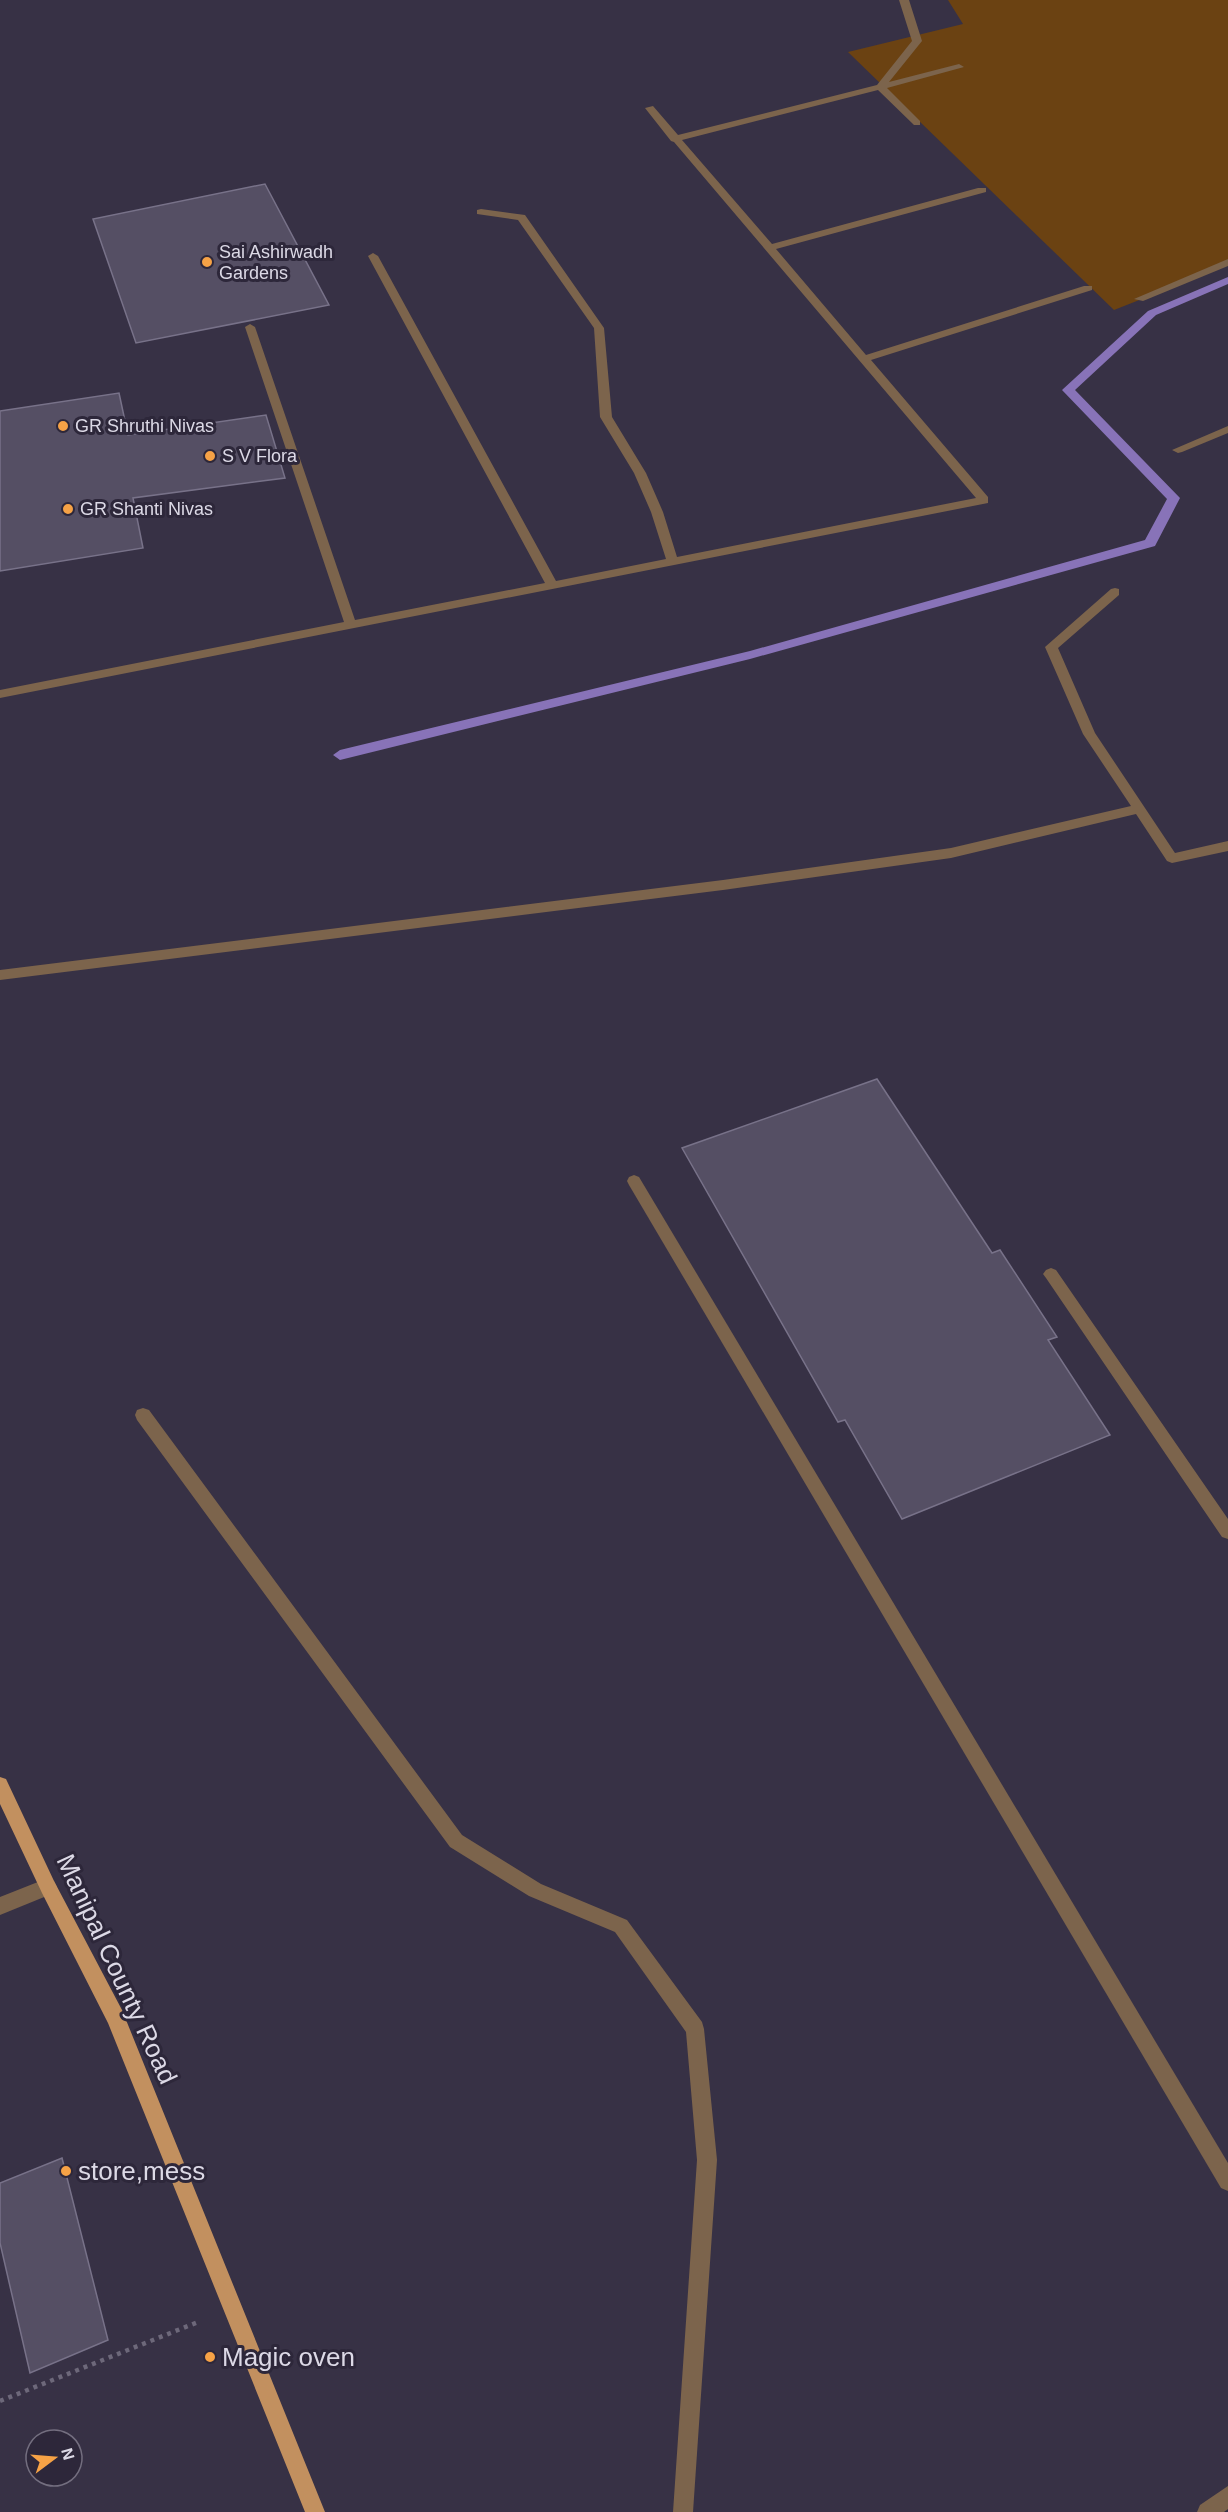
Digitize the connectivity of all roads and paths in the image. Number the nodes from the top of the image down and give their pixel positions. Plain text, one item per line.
1 (904, 0) edge
2 (959, 67) dead end
3 (880, 87) junction
4 (650, 108) dead end
5 (917, 123) dead end
6 (674, 139) junction
7 (982, 190) dead end
8 (481, 212) dead end
9 (769, 248) junction
10 (372, 256) dead end
11 (1228, 262) edge
12 (1088, 288) dead end
13 (1139, 299) dead end
14 (250, 327) dead end
15 (864, 359) junction
16 (1228, 429) edge
17 (1178, 450) dead end
18 (673, 561) junction
19 (552, 584) junction
20 (1115, 592) dead end
21 (351, 625) junction
22 (0, 694) edge
23 (1139, 809) junction
24 (1228, 846) edge
25 (0, 975) edge
26 (634, 1180) dead end
27 (1051, 1274) dead end
28 (143, 1415) dead end
29 (1228, 1532) edge
30 (0, 1785) edge
31 (48, 1887) junction
32 (0, 1906) edge
33 (1228, 2181) edge
34 (233, 2309) junction
35 (0, 2401) edge
36 (1228, 2496) edge
37 (315, 2512) edge
38 (683, 2512) edge
39 (1207, 2512) edge

1 - 3 street
2 - 3 street
3 - 5 street
3 - 6 street
4 - 6 street
6 - 9 street
7 - 9 street
8 - 18 street
9 - 15 street
10 - 19 street
11 - 13 street
12 - 15 street
14 - 21 street
15 - 18 street
16 - 17 street
18 - 19 street
19 - 21 street
20 - 23 street
21 - 22 street
23 - 24 street
23 - 25 street
26 - 33 street
27 - 29 street
28 - 38 street
30 - 31 main road, Manipal County Road
31 - 32 street
31 - 34 main road, Manipal County Road
34 - 35 path
34 - 37 main road, Manipal County Road
36 - 39 street

